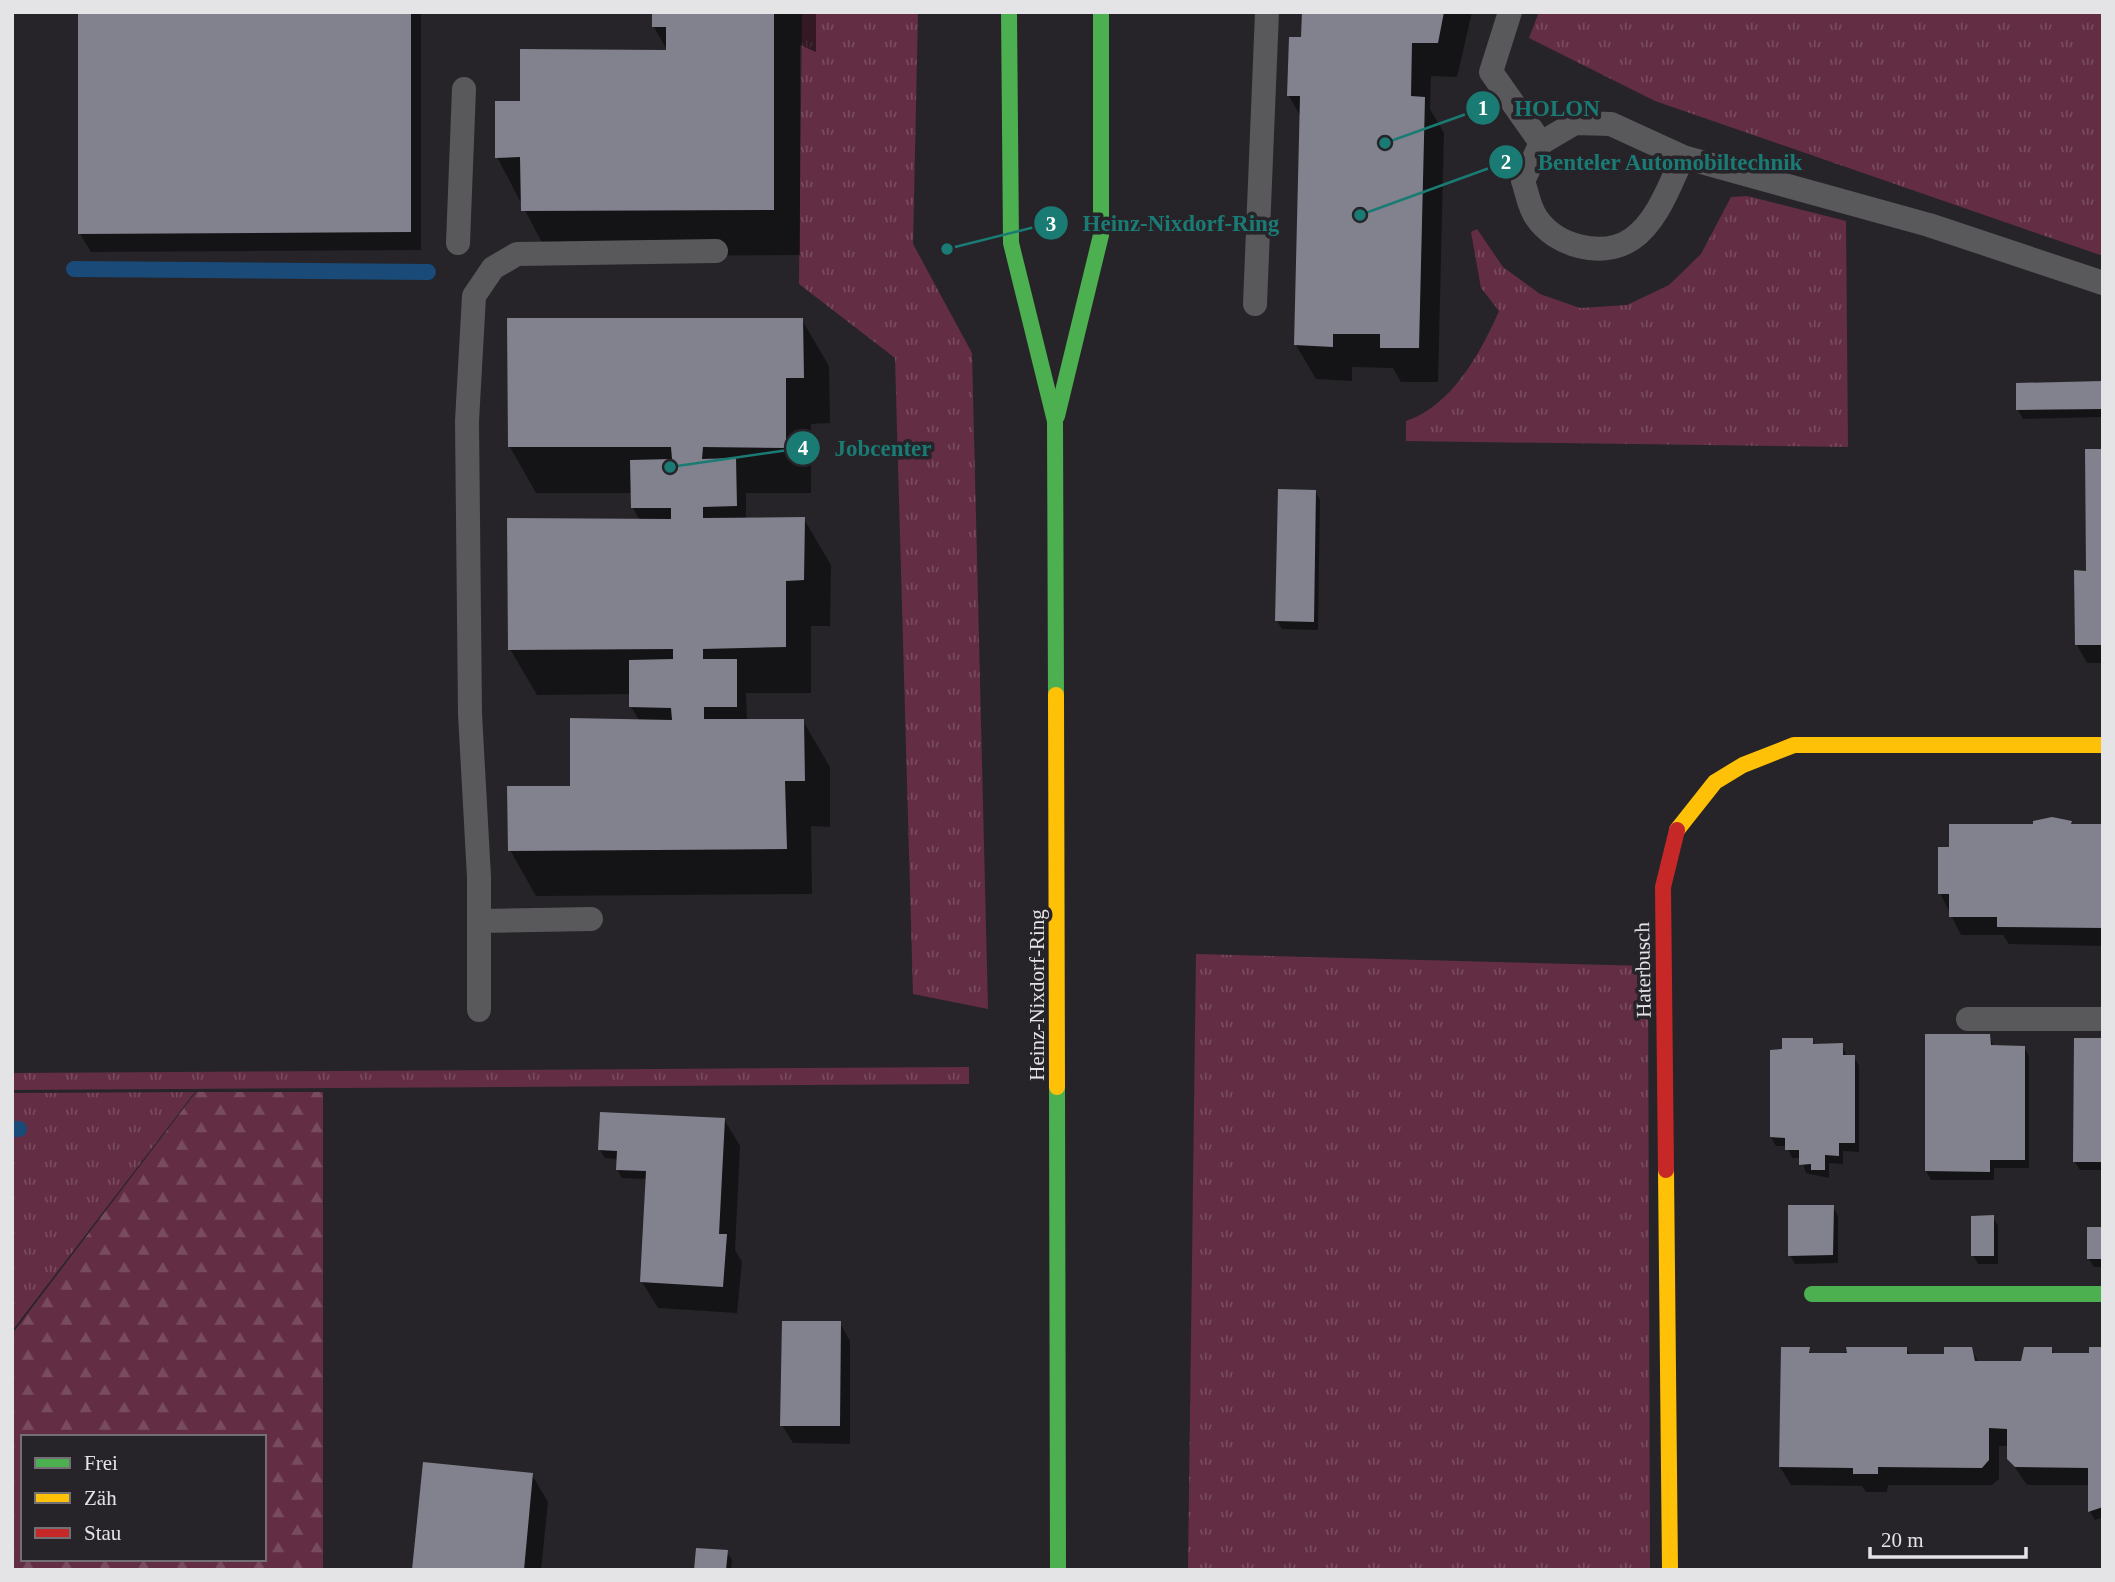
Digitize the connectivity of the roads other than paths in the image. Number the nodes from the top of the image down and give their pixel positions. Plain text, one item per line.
1 (1009, 12) edge
2 (1101, 12) edge
3 (1267, 12) edge
4 (1510, 12) edge
5 (464, 89) dead end
6 (1541, 143) junction
7 (1683, 157) junction
8 (458, 243) dead end
9 (716, 251) dead end
10 (2103, 283) edge
11 (1255, 304) dead end
12 (1055, 421) junction
13 (2103, 745) edge
14 (591, 919) dead end
15 (479, 921) junction
16 (479, 1010) dead end
17 (1968, 1019) dead end
18 (2103, 1019) edge
19 (1812, 1294) dead end
20 (2103, 1294) edge
21 (1058, 1570) edge
22 (1670, 1570) edge

1 - 12 main road, Heinz-Nixdorf-Ring
2 - 12 main road, Heinz-Nixdorf-Ring
3 - 11 lane
4 - 6 lane
5 - 8 lane
6 - 7 lane
6 - 7 lane
7 - 10 lane
9 - 15 lane
12 - 21 main road, Heinz-Nixdorf-Ring
13 - 22 main road, Haterbusch
14 - 15 lane
15 - 16 lane
17 - 18 lane
19 - 20 main road

